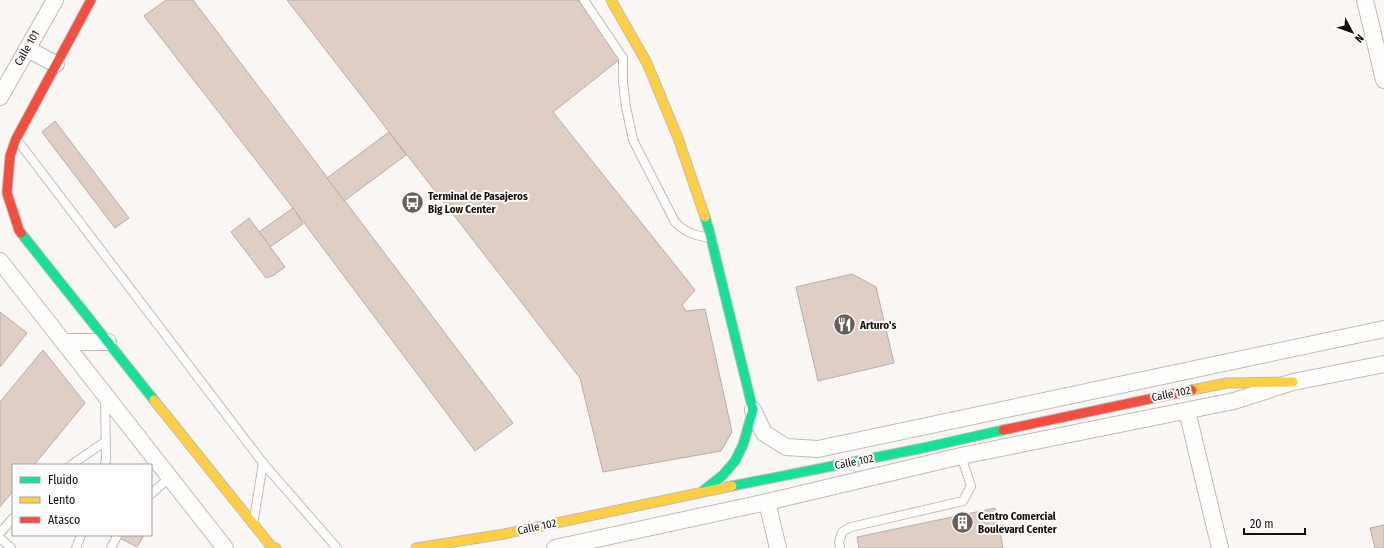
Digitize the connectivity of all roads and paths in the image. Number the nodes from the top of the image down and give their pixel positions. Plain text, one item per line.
1 (55, 0) edge
2 (91, 0) edge
3 (584, 0) edge
4 (611, 0) edge
5 (1365, 0) edge
6 (27, 49) junction
7 (56, 64) junction
8 (1384, 80) edge
9 (0, 97) edge
10 (16, 139) junction
11 (711, 238) junction
12 (0, 261) edge
13 (1384, 329) edge
14 (64, 342) junction
15 (108, 342) junction
16 (1384, 364) edge
17 (1293, 382) junction
18 (105, 395) junction
19 (753, 410) junction
20 (1187, 411) junction
21 (106, 441) junction
22 (961, 456) junction
23 (263, 463) junction
24 (72, 464) edge
25 (105, 464) edge
26 (170, 477) junction
27 (701, 492) junction
28 (152, 493) edge
29 (767, 502) junction
30 (12, 519) edge
31 (253, 524) junction
32 (0, 533) edge
33 (81, 536) edge
34 (117, 536) dead end
35 (0, 538) edge
36 (273, 547) edge
37 (11, 548) edge
38 (76, 548) edge
39 (111, 548) edge
40 (225, 548) edge
41 (337, 548) edge
42 (416, 548) edge
43 (555, 548) edge
44 (778, 548) edge
45 (840, 548) edge
46 (1220, 548) edge

1 - 6 street, Calle 101
2 - 7 street
3 - 11 lane
4 - 11 street
5 - 8 street
6 - 7 street
6 - 9 street, Calle 101
7 - 10 street
10 - 15 street
10 - 23 lane
11 - 19 street
12 - 14 street
13 - 19 street, Calle 102
14 - 15 street
14 - 18 street
15 - 31 street
16 - 17 street, Calle 102
17 - 20 street, Calle 102
17 - 27 street, Calle 102
18 - 21 lane
18 - 26 street
19 - 27 street
20 - 22 street, Calle 102
20 - 46 street
21 - 24 lane
21 - 25 lane
22 - 29 street, Calle 102
22 - 45 lane
23 - 31 lane
23 - 41 lane
26 - 28 lane
26 - 40 street
27 - 42 street, Calle 102
29 - 43 street, Calle 102
29 - 44 street
30 - 32 lane
31 - 36 street
33 - 38 lane
34 - 39 lane
35 - 37 lane

